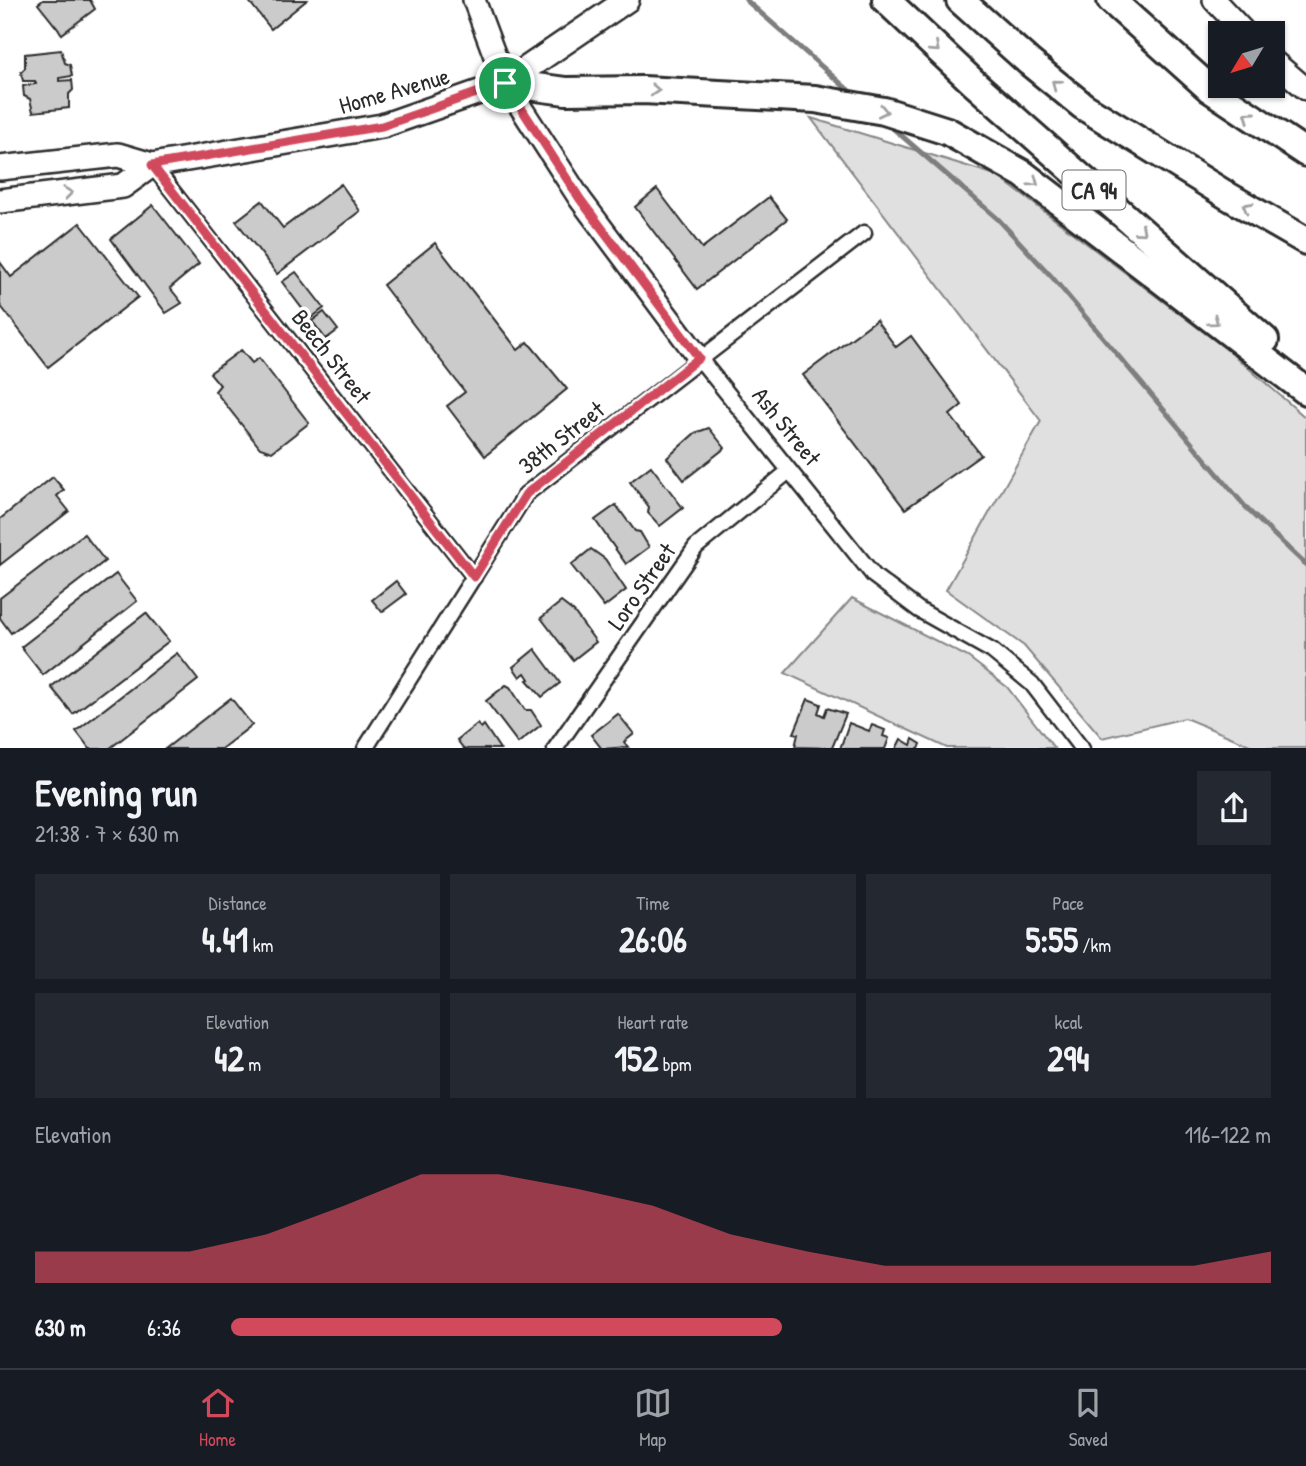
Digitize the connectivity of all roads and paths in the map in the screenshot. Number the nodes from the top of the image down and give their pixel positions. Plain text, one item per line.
1 (474, 0) edge
2 (626, 0) edge
3 (886, 0) edge
4 (960, 0) edge
5 (1111, 0) edge
6 (1214, 0) edge
7 (1234, 21) edge
8 (1285, 71) edge
9 (505, 83) junction
10 (1306, 89) edge
11 (1301, 152) edge
12 (152, 165) junction
13 (0, 168) edge
14 (0, 201) edge
15 (864, 233) dead end
16 (1306, 241) edge
17 (699, 358) junction
18 (1306, 375) edge
19 (1306, 391) edge
20 (789, 471) junction
21 (474, 577) junction
22 (365, 748) edge
23 (555, 748) edge
24 (1082, 748) edge

1 - 9 street, Ash Street
2 - 9 main road, Home Avenue
3 -> 18 highway, CA 94
16 -> 4 highway, CA 94
11 -> 5 highway
6 - 7 street
8 - 10 street
9 - 12 main road, Home Avenue
9 - 17 street, Ash Street
9 -> 19 highway
12 - 13 main road, Home Avenue
14 -> 12 main road, Home Avenue
12 - 21 street, Beech Street
15 - 17 street, 38th Street
17 - 20 street, Ash Street
17 - 21 street, 38th Street
20 - 23 street, Loro Street
20 - 24 street, Ash Street
21 - 22 street, 38th Street

